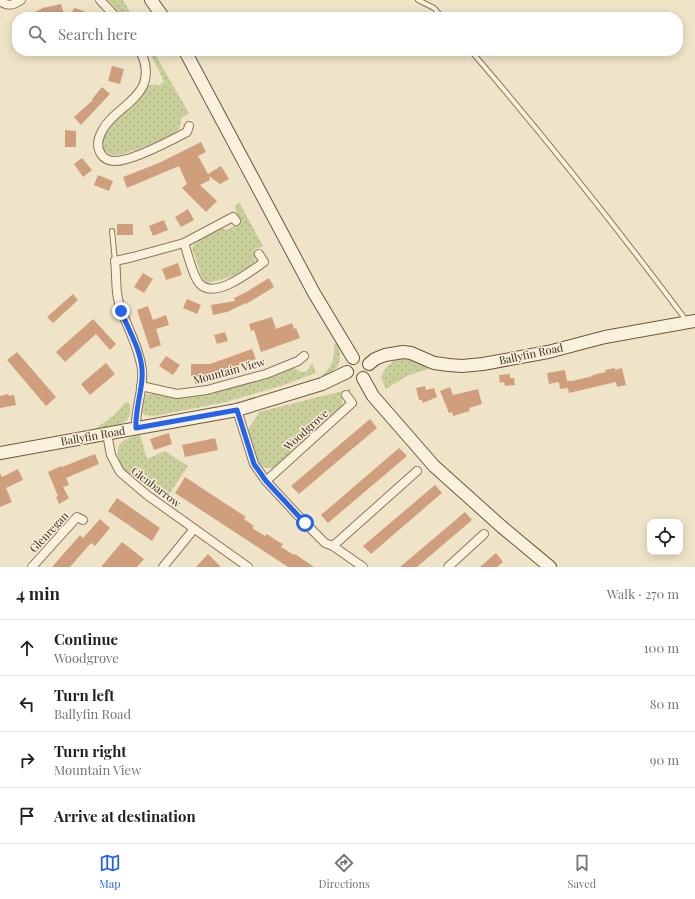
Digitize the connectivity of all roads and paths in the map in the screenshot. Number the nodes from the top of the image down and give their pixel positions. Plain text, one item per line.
1 (21, 0) edge
2 (100, 0) edge
3 (151, 0) edge
4 (418, 0) edge
5 (0, 1) edge
6 (111, 12) edge
7 (159, 12) edge
8 (438, 12) edge
9 (142, 56) edge
10 (188, 56) edge
11 (475, 56) edge
12 (189, 126) dead end
13 (236, 221) dead end
14 (112, 231) dead end
15 (184, 243) junction
16 (259, 254) dead end
17 (115, 260) junction
18 (691, 321) edge
19 (353, 358) junction
20 (302, 362) dead end
21 (369, 364) junction
22 (347, 372) junction
23 (363, 378) junction
24 (141, 386) junction
25 (346, 395) dead end
26 (237, 410) junction
27 (136, 428) junction
28 (106, 434) junction
29 (0, 453) edge
30 (417, 471) dead end
31 (266, 481) junction
32 (83, 520) dead end
33 (194, 529) junction
34 (484, 534) dead end
35 (333, 546) junction
36 (32, 567) edge
37 (163, 567) edge
38 (248, 567) edge
39 (363, 567) edge
40 (448, 567) edge
41 (550, 567) edge

1 - 5 street
2 - 6 street
3 - 7 street
4 - 8 lane
9 - 12 street
10 - 19 street
11 - 18 lane
13 - 15 street
14 - 17 lane
15 - 16 street
15 - 17 street
17 - 24 street
18 - 21 street, Ballyfin Road
19 - 21 street
19 - 22 street
20 - 24 street, Mountain View
21 - 23 street
22 - 23 street
22 - 26 street, Ballyfin Road
23 - 41 street
24 - 27 street
25 - 31 street, Woodgrove
26 - 27 street, Ballyfin Road
26 - 31 street
27 - 28 street, Ballyfin Road
28 - 29 street, Ballyfin Road
28 - 33 street, Glenbarrow
30 - 35 street
31 - 35 street
32 - 36 street, Glenregan
33 - 37 street
33 - 38 street, Glenbarrow
34 - 40 street
35 - 39 street

